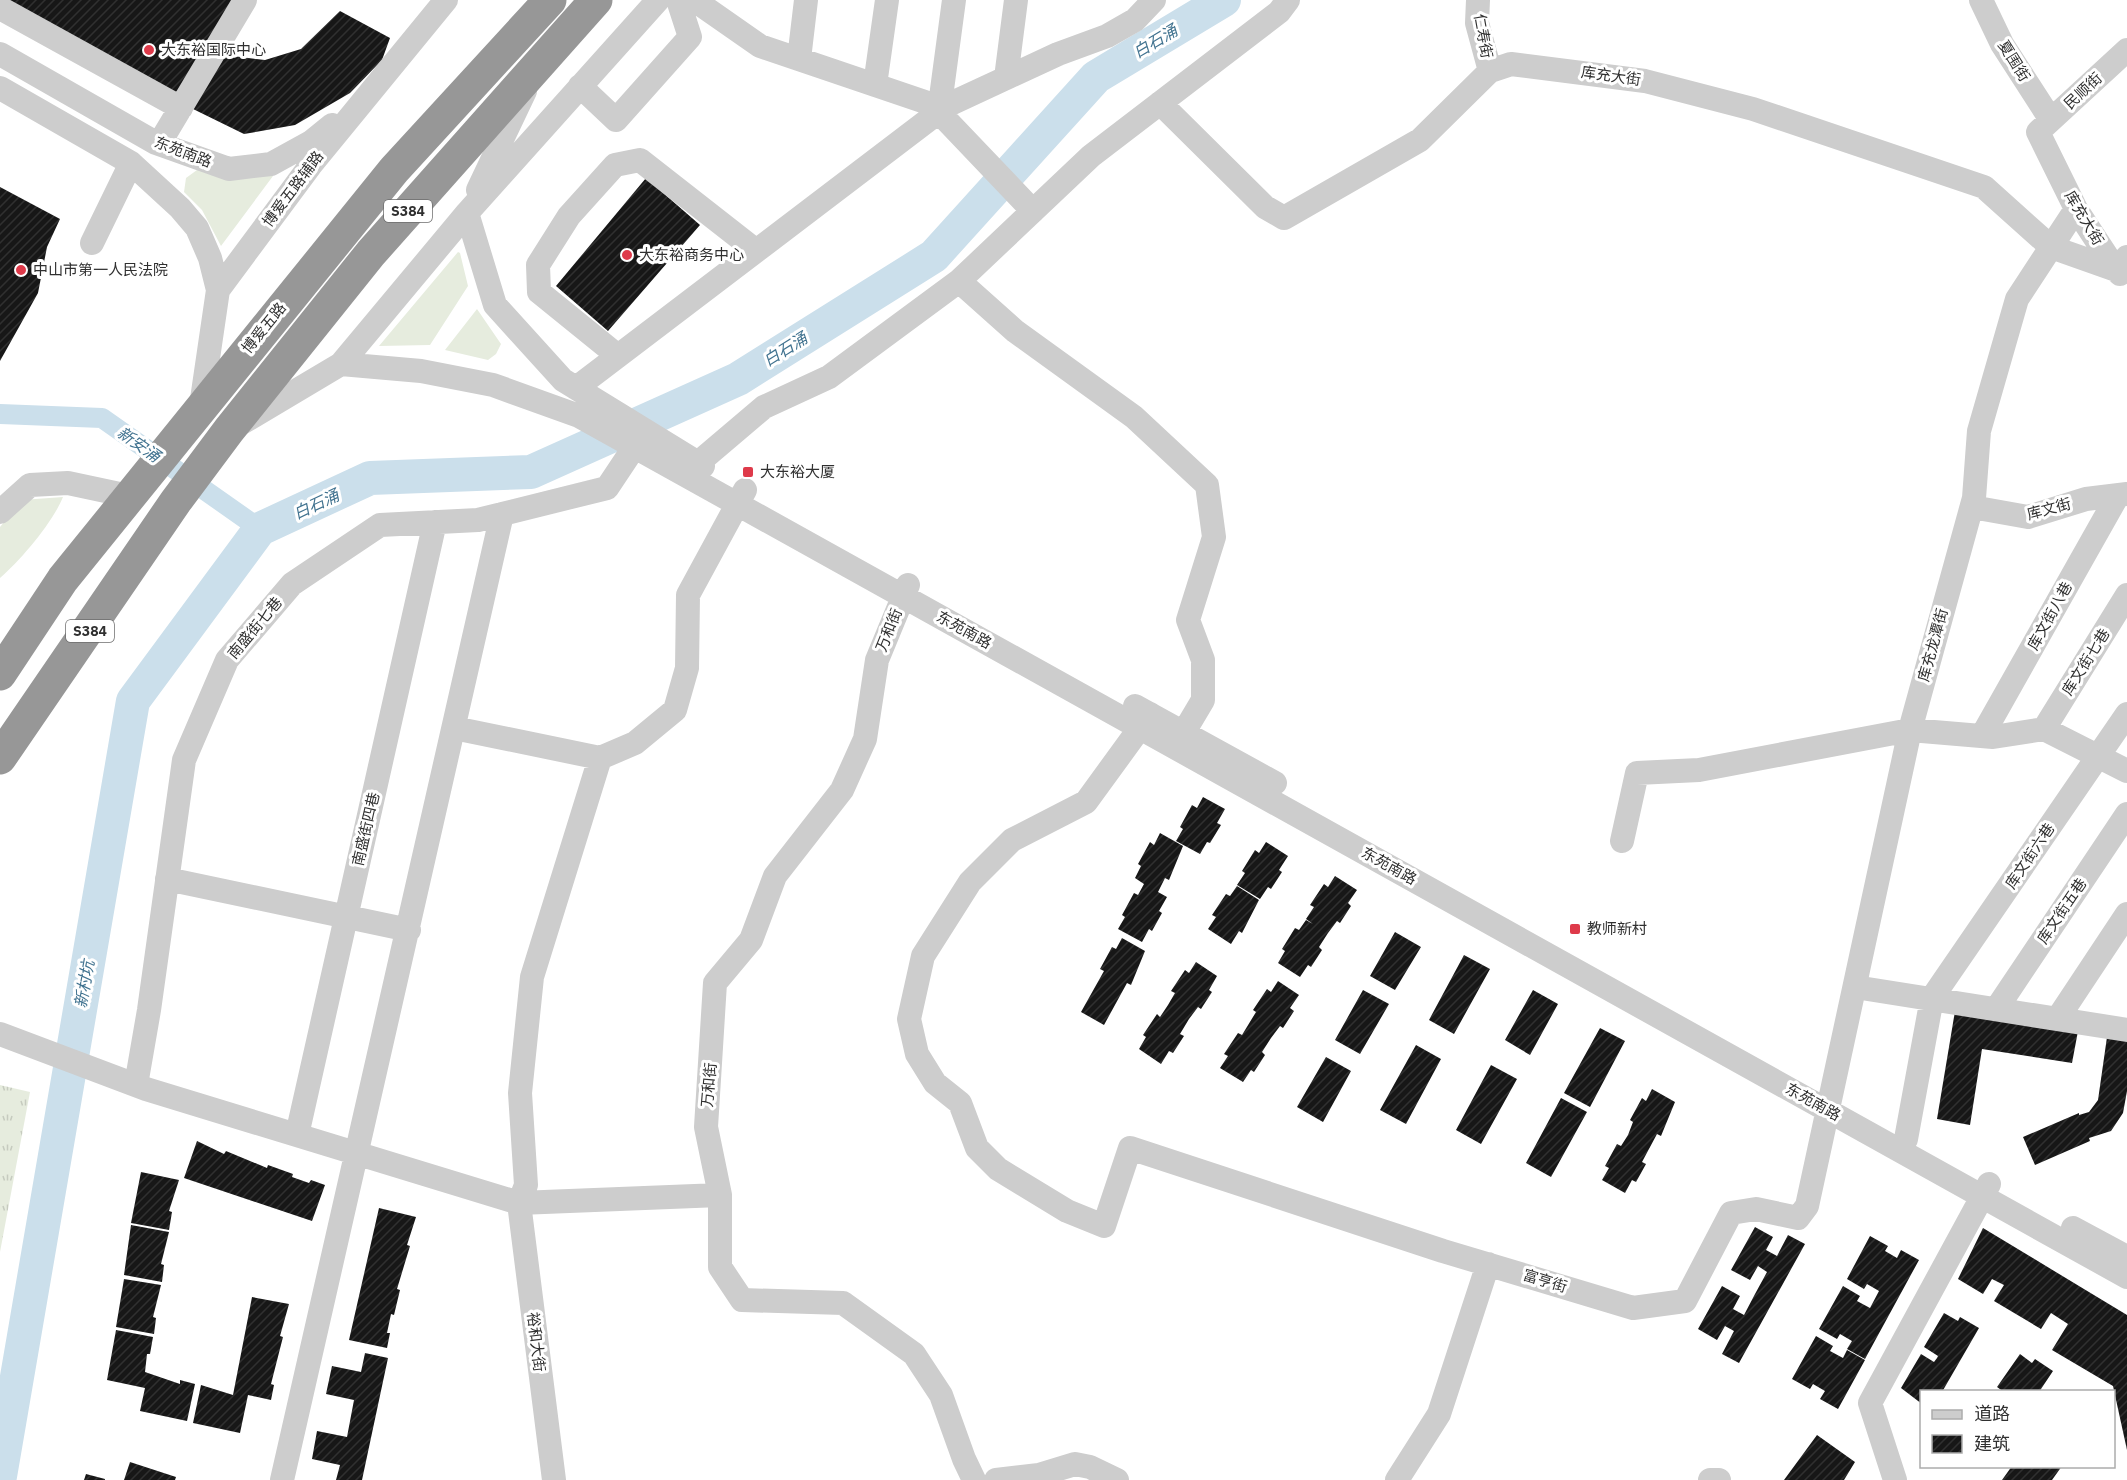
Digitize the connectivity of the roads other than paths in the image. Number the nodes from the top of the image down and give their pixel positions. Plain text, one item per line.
1 (245, 0) edge
2 (446, 0) edge
3 (550, 0) edge
4 (596, 0) edge
5 (658, 0) edge
6 (678, 0) edge
7 (694, 0) edge
8 (806, 0) edge
9 (887, 0) edge
10 (954, 0) edge
11 (1016, 0) edge
12 (1155, 0) edge
13 (1288, 0) edge
14 (1478, 0) edge
15 (1981, 0) edge
16 (0, 8) edge
17 (2127, 50) edge
18 (0, 54) edge
19 (799, 59) junction
20 (538, 64) junction
21 (1490, 71) junction
22 (1006, 78) junction
23 (875, 85) junction
24 (580, 86) junction
25 (0, 88) edge
26 (366, 96) junction
27 (1160, 103) junction
28 (181, 108) junction
29 (939, 112) junction
30 (2045, 126) junction
31 (159, 144) junction
32 (131, 163) junction
33 (1025, 203) junction
34 (2076, 209) junction
35 (467, 213) junction
36 (92, 243) dead end
37 (2051, 247) junction
38 (755, 250) junction
39 (2123, 268) edge
40 (959, 281) junction
41 (218, 290) junction
42 (618, 356) junction
43 (341, 364) junction
44 (584, 393) junction
45 (201, 406) junction
46 (229, 430) junction
47 (651, 449) junction
48 (698, 463) junction
49 (139, 485) junction
50 (2122, 494) edge
51 (742, 497) junction
52 (1972, 507) junction
53 (0, 512) edge
54 (502, 514) junction
55 (435, 522) junction
56 (906, 590) junction
57 (2127, 595) edge
58 (0, 674) edge
59 (2127, 714) edge
60 (1145, 721) junction
61 (454, 728) junction
62 (2044, 729) junction
63 (1910, 730) junction
64 (1184, 732) junction
65 (1983, 736) junction
66 (2098, 755) junction
67 (0, 758) edge
68 (600, 759) junction
69 (2127, 771) edge
70 (2127, 814) edge
71 (1622, 841) dead end
72 (167, 879) junction
73 (2127, 914) edge
74 (346, 916) junction
75 (409, 930) junction
76 (1855, 987) junction
77 (1932, 998) junction
78 (1997, 1008) junction
79 (2058, 1018) junction
80 (2125, 1026) edge
81 (0, 1034) edge
82 (126, 1082) junction
83 (1831, 1099) junction
84 (297, 1136) junction
85 (1906, 1139) junction
86 (358, 1154) junction
87 (1989, 1184) junction
88 (720, 1195) junction
89 (519, 1203) junction
90 (2127, 1257) edge
91 (1488, 1264) junction
92 (2127, 1277) edge
93 (282, 1480) edge
94 (554, 1480) edge
95 (974, 1480) edge
96 (996, 1480) edge
97 (1117, 1480) edge
98 (1397, 1480) edge
99 (1710, 1480) edge
100 (1719, 1480) edge
101 (1895, 1480) edge

1 - 28 street
2 - 26 street, 博爱五路辅路
3 - 45 highway, 博爱五路 / S384
4 - 20 highway, S384
5 - 24 street
6 - 24 street
7 - 19 street
8 - 19 street
9 - 23 street
10 - 29 street
11 - 22 street
12 - 22 street
13 - 27 street
14 - 21 street, 仁寿街
15 - 30 street, 夏围街
16 - 28 street
17 - 30 street, 民顺街
18 - 31 street, 东苑南路
19 - 23 street
20 - 35 street
20 - 46 highway, S384
21 - 27 street
21 - 37 street, 库充大街
22 - 29 street
23 - 29 street
24 - 35 street
25 - 32 street
26 - 31 street, 东苑南路
26 - 41 street, 博爱五路辅路
27 - 33 street
28 - 31 street
29 - 33 street
29 - 38 street
30 - 34 street, 库充大街
32 - 36 street
32 - 41 street
33 - 40 street
34 - 37 street, 库充龙潭街
34 - 39 street, 库充大街
35 - 43 street
35 - 44 street
37 - 39 street, 库充大街
37 - 52 street, 库充龙潭街
38 - 42 street
38 - 42 street
40 - 48 street
40 - 64 street
41 - 45 street, 博爱五路辅路
42 - 44 street
43 - 46 street
43 - 47 street
44 - 47 street
45 - 49 highway, 博爱五路 / S384
46 - 67 highway, S384
47 - 48 street, 东苑南路
47 - 51 street, 东苑南路
47 - 54 street, 南盛街七巷
48 - 51 street, 东苑南路
49 - 53 street
49 - 58 highway, 博爱五路 / S384
50 - 52 street, 库文街
50 - 65 street, 库文街八巷
51 - 56 street, 东苑南路
51 - 68 street
52 - 63 street, 库充龙潭街
54 - 55 street, 南盛街七巷
54 - 61 street
55 - 72 street, 南盛街七巷
55 - 74 street, 南盛街四巷
56 - 60 street, 东苑南路
56 - 88 street, 万和街
57 - 62 street, 库文街七巷
59 - 66 street, 库文街六巷
60 - 64 street, 东苑南路
60 - 91 street, 富亨街
60 - 92 street, 东苑南路
61 - 68 street
61 - 75 street
62 - 65 street
62 - 66 street
63 - 65 street
63 - 71 street
63 - 76 street, 库充龙潭街
64 - 83 street, 东苑南路
66 - 69 street
66 - 77 street, 库文街六巷
68 - 89 street, 裕和大街
70 - 78 street, 库文街五巷
72 - 74 street
72 - 82 street, 南盛街七巷
73 - 79 street
74 - 75 street
74 - 84 street, 南盛街四巷
75 - 86 street
76 - 77 street
76 - 83 street, 库充龙潭街
77 - 78 street
77 - 85 street
78 - 79 street
79 - 80 street
81 - 82 street
82 - 84 street
83 - 85 street, 东苑南路
83 - 91 street, 富亨街
84 - 86 street
85 - 87 street, 东苑南路
86 - 89 street
86 - 93 street
87 - 90 street, 东苑南路
87 - 101 street
88 - 89 street
88 - 95 street, 万和街
89 - 94 street, 裕和大街
91 - 98 street
96 - 97 street
99 - 100 street

